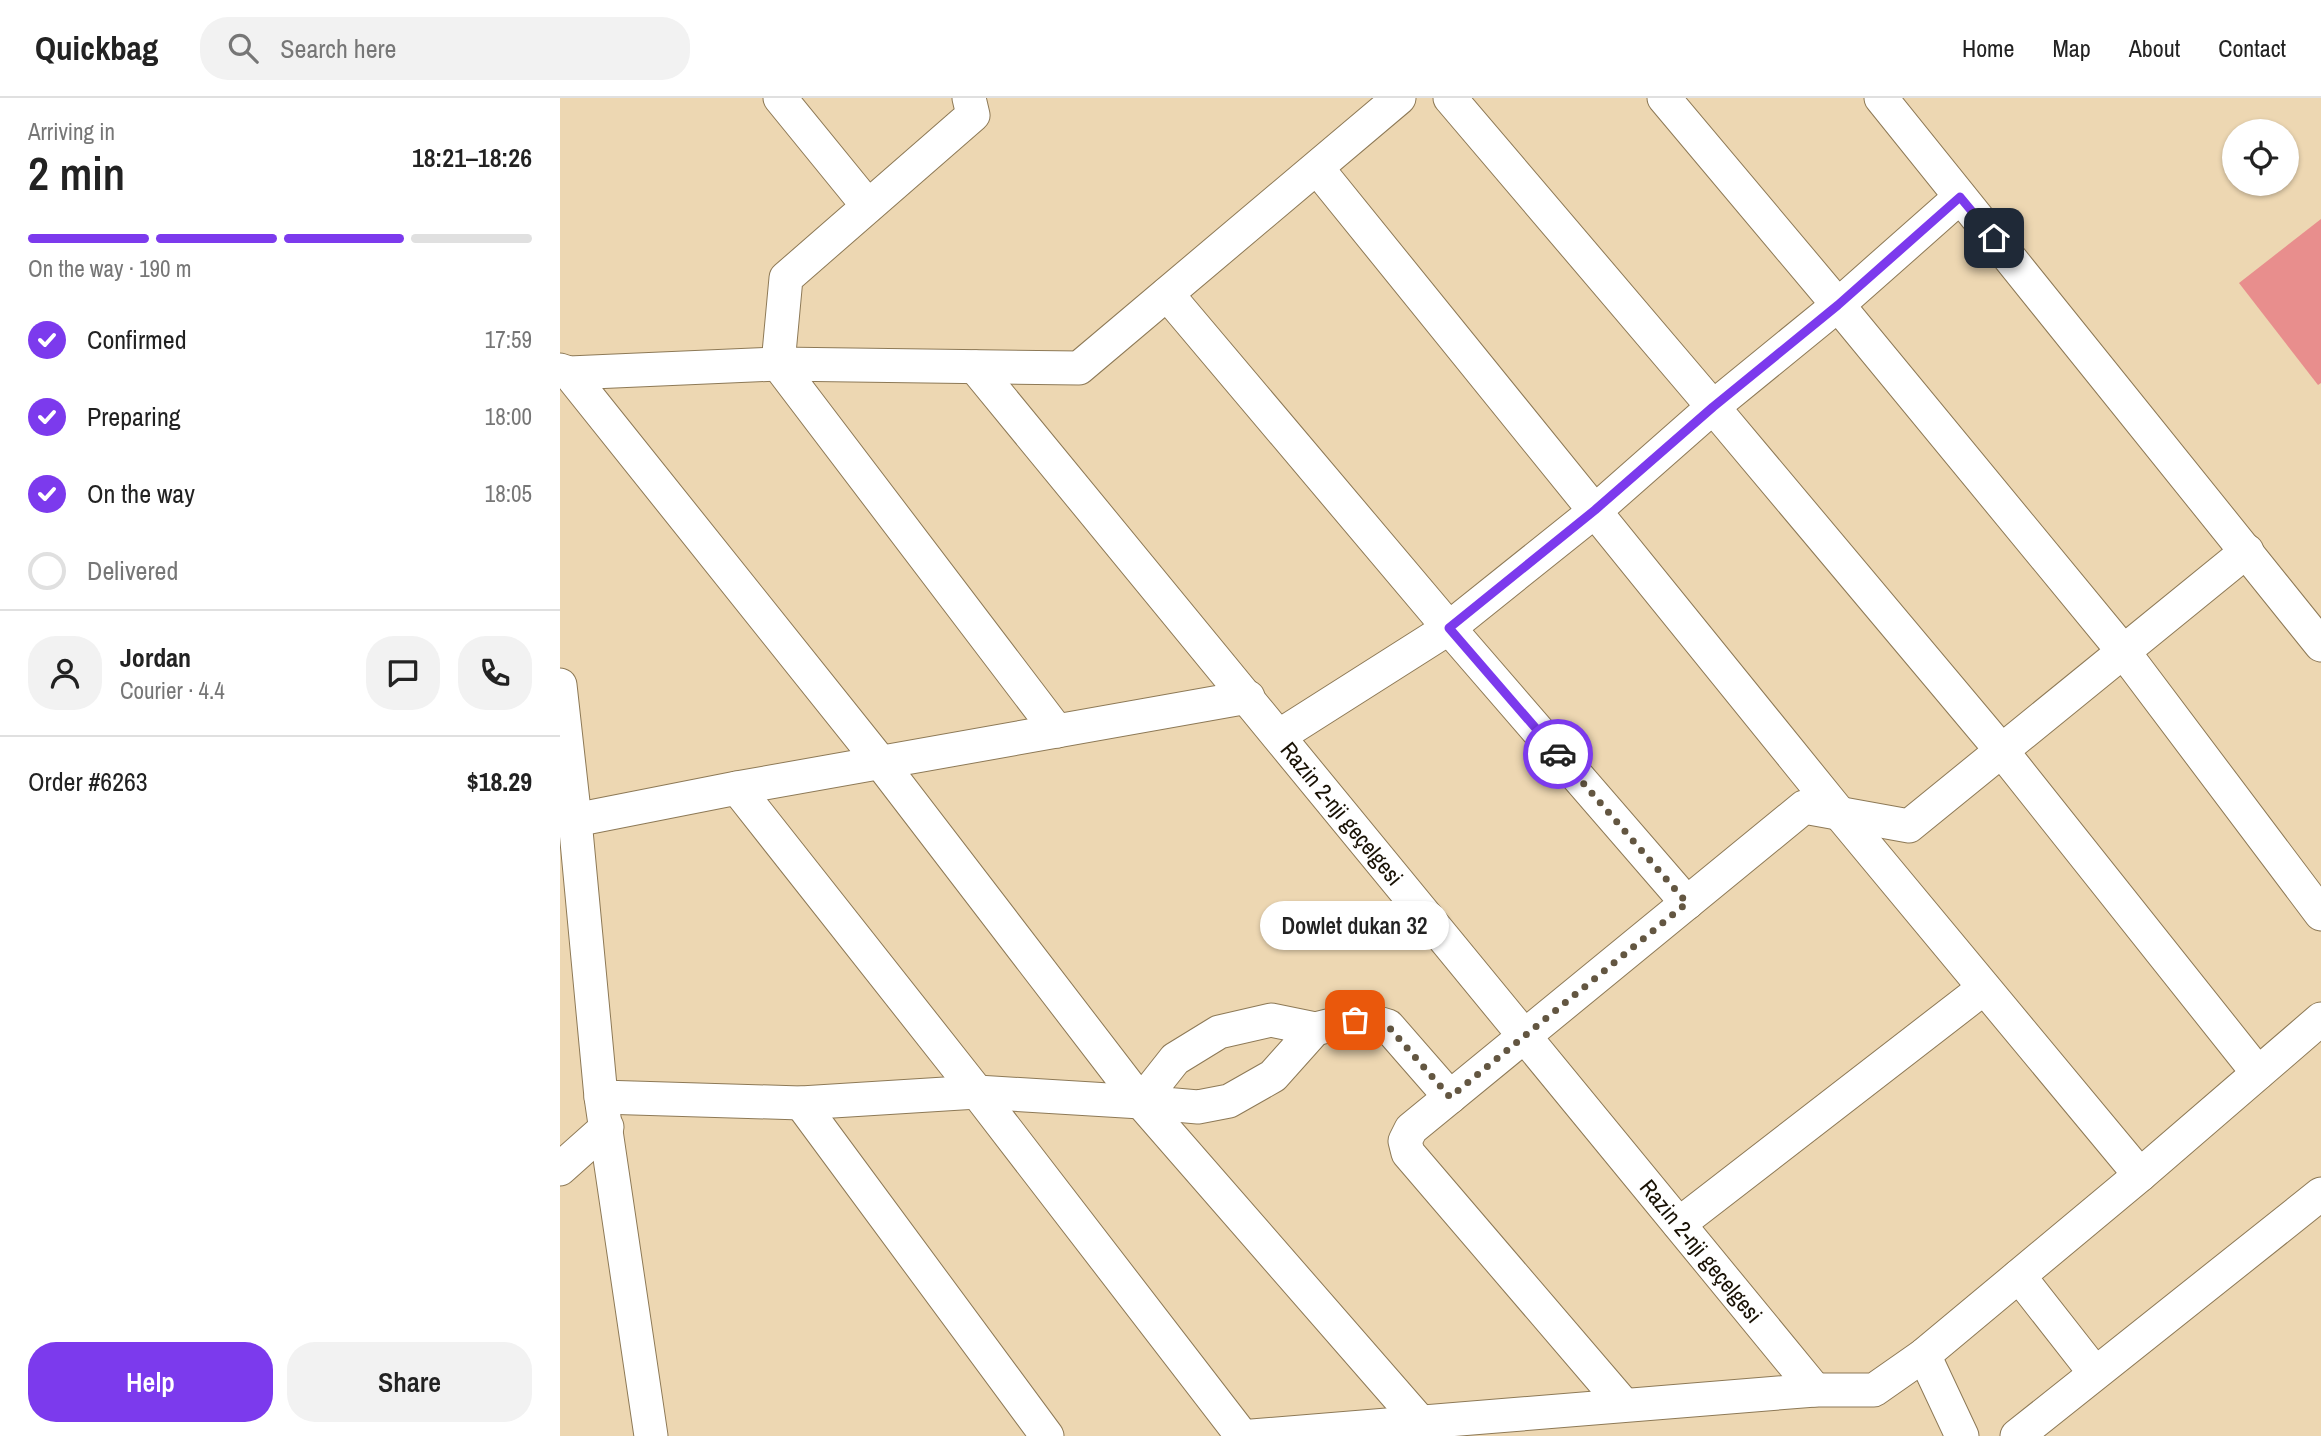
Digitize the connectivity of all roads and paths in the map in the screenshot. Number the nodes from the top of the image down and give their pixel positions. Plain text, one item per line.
1 (780, 98) edge
2 (969, 98) edge
3 (1398, 98) edge
4 (1450, 98) edge
5 (1664, 98) edge
6 (1881, 98) edge
7 (1317, 168) junction
8 (1960, 197) junction
9 (868, 206) junction
10 (1167, 294) junction
11 (1838, 305) junction
12 (778, 364) junction
13 (975, 367) junction
14 (564, 372) edge
15 (1713, 407) junction
16 (1595, 510) junction
17 (2247, 551) junction
18 (1449, 628) junction
19 (2321, 645) edge
20 (2123, 652) junction
21 (560, 685) edge
22 (1248, 697) junction
23 (1057, 731) junction
24 (1279, 736) junction
25 (2001, 750) junction
26 (881, 763) junction
27 (737, 788) junction
28 (1840, 814) junction
29 (575, 820) junction
30 (1687, 903) junction
31 (2321, 914) edge
32 (1984, 988) junction
33 (2321, 1019) edge
34 (1315, 1029) junction
35 (1524, 1035) junction
36 (2258, 1073) junction
37 (977, 1092) junction
38 (1450, 1097) junction
39 (1142, 1102) junction
40 (801, 1103) junction
41 (604, 1112) junction
42 (560, 1169) edge
43 (2140, 1175) junction
44 (2321, 1194) edge
45 (1679, 1224) junction
46 (2019, 1276) junction
47 (1924, 1354) junction
48 (2095, 1373) junction
49 (1815, 1390) junction
50 (1623, 1404) junction
51 (1421, 1423) junction
52 (1325, 1434) edge
53 (651, 1436) edge
54 (1047, 1436) edge
55 (1242, 1436) edge
56 (1252, 1436) edge
57 (1962, 1436) edge
58 (2017, 1436) edge

1 - 9 street
2 - 9 street
3 - 7 street
4 - 15 street
5 - 11 street
6 - 8 street
7 - 10 street
7 - 16 street
8 - 11 street
8 - 17 street
9 - 12 street
10 - 13 street
10 - 18 street
11 - 15 street
11 - 20 street
12 - 13 street
12 - 14 street
12 - 23 street
13 - 22 street, Razin 2-nji geçelgesi
14 - 26 street
15 - 16 street
15 - 25 street
16 - 18 street
16 - 28 street
17 - 19 street
17 - 20 street
18 - 24 street
18 - 30 street
20 - 25 street
20 - 31 street
21 - 29 street
22 - 23 street
22 - 24 street, Razin 2-nji geçelgesi
23 - 26 street
24 - 35 street, Razin 2-nji geçelgesi
25 - 28 street
25 - 36 street
26 - 27 street
26 - 39 street
27 - 29 street
27 - 37 street
28 - 30 street
28 - 32 street
29 - 41 street
30 - 35 street
32 - 43 street
32 - 45 street
33 - 36 street
34 - 38 street
34 - 39 street
34 - 39 street
35 - 38 street
35 - 45 street, Razin 2-nji geçelgesi
36 - 43 street
37 - 39 street
37 - 40 street
37 - 55 street
38 - 50 street
39 - 51 street
40 - 41 street
40 - 54 street
41 - 42 street
41 - 53 street
43 - 46 street
44 - 48 street
45 - 49 street, Razin 2-nji geçelgesi
46 - 47 street
46 - 48 street
47 - 49 street
47 - 57 street
48 - 58 street
49 - 50 street
50 - 51 street
51 - 52 street
52 - 56 street

